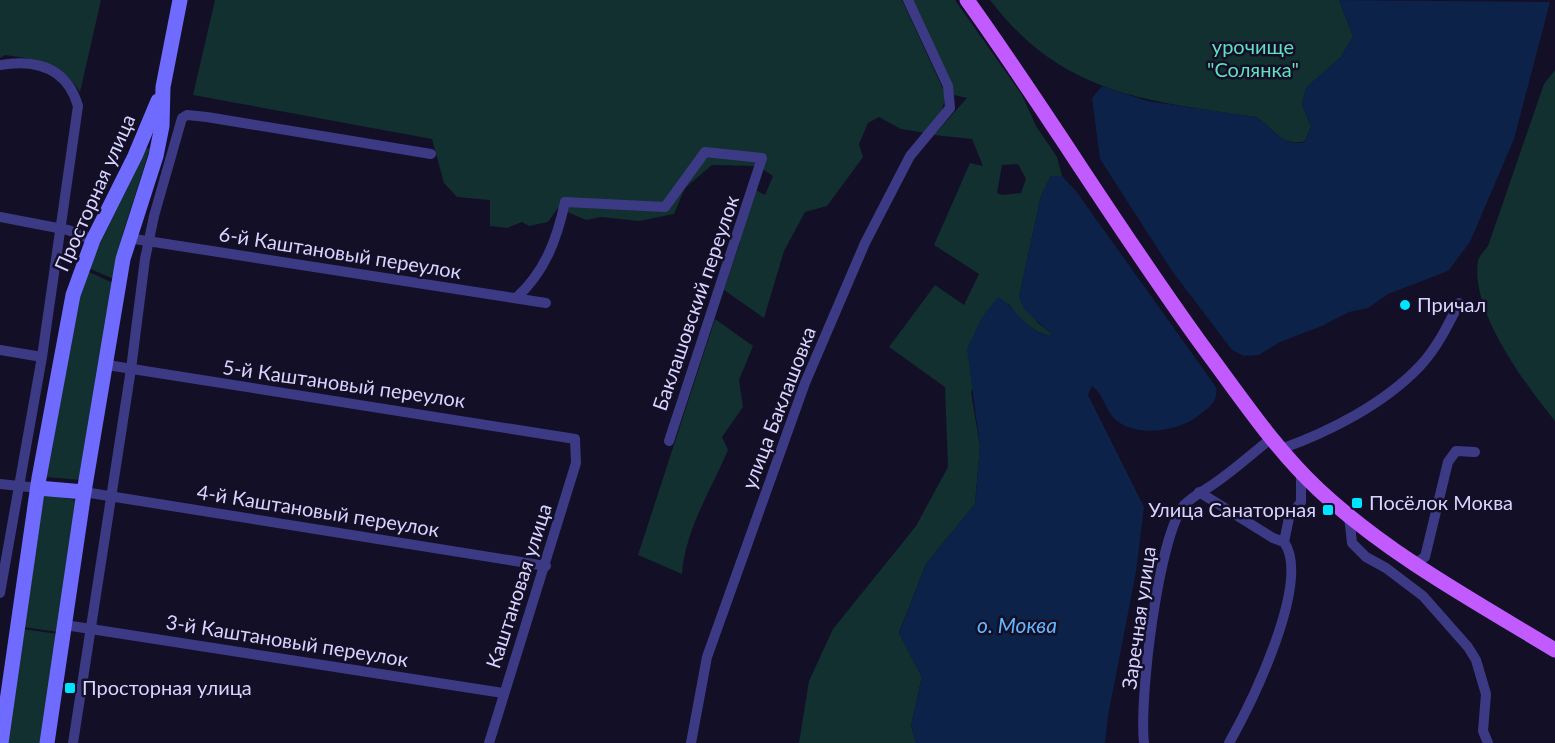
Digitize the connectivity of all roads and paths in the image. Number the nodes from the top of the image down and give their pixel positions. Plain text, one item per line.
1 (180, 0) edge
2 (908, 0) edge
3 (968, 0) edge
4 (0, 65) edge
5 (163, 87) junction
6 (142, 140) junction
7 (158, 144) junction
8 (431, 154) dead end
9 (0, 217) edge
10 (58, 228) junction
11 (128, 238) junction
12 (93, 240) junction
13 (149, 241) junction
14 (516, 298) junction
15 (546, 303) dead end
16 (1459, 303) dead end
17 (0, 350) edge
18 (42, 357) junction
19 (107, 365) junction
20 (131, 369) junction
21 (575, 439) joint
22 (669, 441) dead end
23 (1276, 444) junction
24 (1475, 452) dead end
25 (1301, 471) junction
26 (0, 484) edge
27 (19, 487) junction
28 (38, 488) junction
29 (84, 492) junction
30 (1199, 492) junction
31 (112, 496) junction
32 (1349, 516) junction
33 (1284, 542) junction
34 (1414, 564) junction
35 (546, 566) junction
36 (0, 593) edge
37 (65, 625) junction
38 (91, 629) junction
39 (1555, 650) edge
40 (503, 693) junction
41 (1, 743) edge
42 (47, 743) edge
43 (73, 743) edge
44 (489, 743) edge
45 (691, 743) edge
46 (1144, 743) edge
47 (1229, 743) edge
48 (1488, 743) edge

1 - 5 main road, Просторная улица
2 - 45 street, улица Баклашовка
3 - 23 main road
4 - 10 street
5 - 6 main road, Просторная улица
5 - 7 main road, Просторная улица
6 - 7 main road
6 - 12 main road, Просторная улица
7 - 11 main road, Просторная улица
8 - 13 street
9 - 10 street
10 - 12 street
10 - 18 street
11 - 13 street, 6-й Каштановый переулок
11 - 19 main road, Просторная улица
12 - 28 main road, Просторная улица
13 - 14 street, 6-й Каштановый переулок
13 - 20 street
14 - 15 street, 6-й Каштановый переулок
14 - 22 street, Баклашовский переулок
16 - 23 street, Заречная улица
17 - 18 street
18 - 27 street
19 - 20 street, 5-й Каштановый переулок
19 - 29 main road, Просторная улица
20 - 21 street, 5-й Каштановый переулок
20 - 31 street
21 - 35 street, Каштановая улица
23 - 25 main road
23 - 30 street, Заречная улица
24 - 34 street
25 - 32 main road
25 - 33 street
26 - 27 street
27 - 28 street
27 - 36 street
28 - 29 main road
28 - 41 main road, Просторная улица
29 - 31 street, 4-й Каштановый переулок
29 - 37 main road, Просторная улица
30 - 33 street
30 - 46 street, Заречная улица
31 - 35 street, 4-й Каштановый переулок
31 - 38 street
32 - 34 main road
32 - 48 street
33 - 47 street
34 - 39 main road
35 - 40 street, Каштановая улица
37 - 38 street, 3-й Каштановый переулок
37 - 42 main road, Просторная улица
38 - 40 street, 3-й Каштановый переулок
38 - 43 street
40 - 44 street, Каштановая улица

